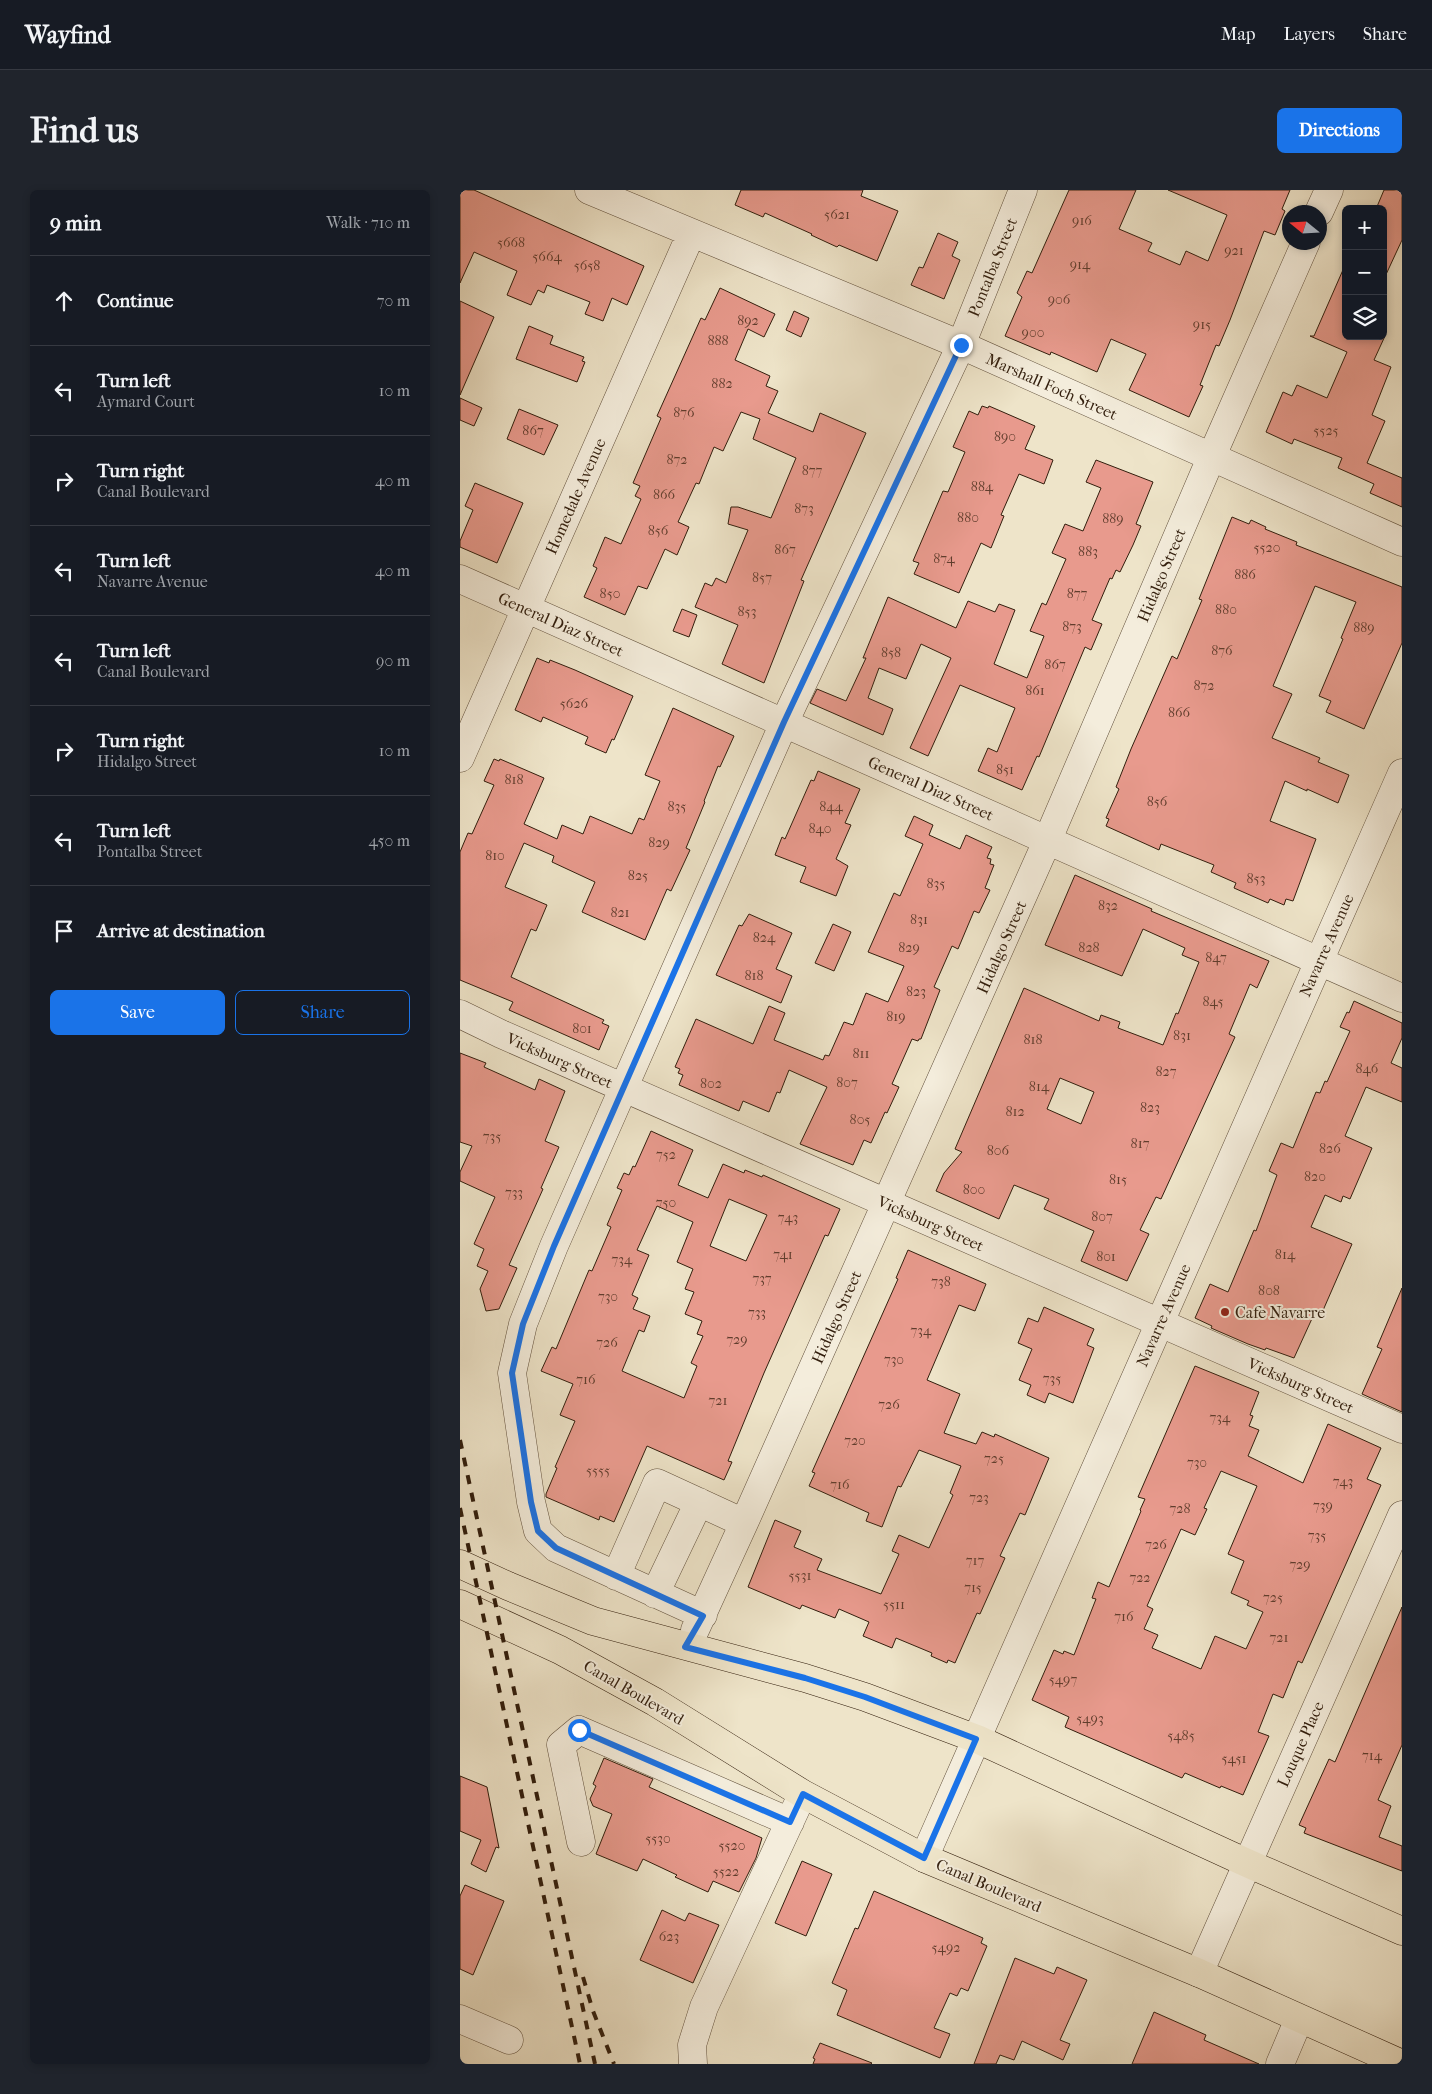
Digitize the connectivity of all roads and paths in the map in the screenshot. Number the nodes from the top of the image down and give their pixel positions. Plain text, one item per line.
1 (1023, 190) edge
2 (1329, 190) edge
3 (596, 191) edge
4 (1322, 205) edge
5 (690, 234) junction
6 (1302, 250) edge
7 (961, 345) junction
8 (1211, 458) junction
9 (1402, 542) edge
10 (460, 579) edge
11 (526, 608) junction
12 (784, 722) junction
13 (460, 758) edge
14 (1402, 773) edge
15 (1048, 839) junction
16 (1320, 960) junction
17 (1402, 998) edge
18 (460, 1014) edge
19 (625, 1089) junction
20 (887, 1204) junction
21 (1160, 1323) junction
22 (1402, 1429) edge
23 (698, 1502) junction
24 (1402, 1515) edge
25 (744, 1523) junction
26 (460, 1564) edge
27 (616, 1576) junction
28 (655, 1594) junction
29 (460, 1604) edge
30 (703, 1616) junction
31 (685, 1647) junction
32 (976, 1739) junction
33 (803, 1794) junction
34 (790, 1822) junction
35 (580, 1842) dead end
36 (924, 1858) junction
37 (1247, 1863) junction
38 (1402, 1931) edge
39 (1198, 1973) junction
40 (460, 2018) edge
41 (1299, 2019) junction
42 (509, 2040) dead end
43 (693, 2064) edge
44 (1280, 2064) edge
45 (1402, 2064) edge

1 - 7 street, Pontalba Street
2 - 4 street
3 - 5 street, Marshall Foch Street
5 - 7 street, Marshall Foch Street
5 - 11 street, Homedale Avenue
6 - 8 street, Hidalgo Street
7 - 8 street, Marshall Foch Street
7 - 12 street, Pontalba Street
8 - 9 street, Marshall Foch Street
8 - 15 street, Hidalgo Street
10 - 11 street, General Diaz Street
11 - 12 street, General Diaz Street
11 - 13 street, Homedale Avenue
12 - 15 street, General Diaz Street
12 - 19 street, Pontalba Street
14 - 16 street, Navarre Avenue
15 - 16 street, General Diaz Street
15 - 20 street, Hidalgo Street
16 - 17 street, General Diaz Street
16 - 21 street, Navarre Avenue
18 - 19 street, Vicksburg Street
19 - 20 street, Vicksburg Street
19 - 27 street, Pontalba Street
20 - 21 street, Vicksburg Street
20 - 25 street, Hidalgo Street
21 - 22 street, Vicksburg Street
21 - 32 street, Navarre Avenue
23 - 25 street
23 - 27 street
23 - 28 street
24 - 37 street, Louque Place
25 - 30 street, Hidalgo Street
26 - 31 main road
27 - 28 street, Pontalba Street
28 - 30 street, Pontalba Street
29 - 33 main road, Canal Boulevard
30 - 31 street, Hidalgo Street
31 - 32 main road
32 - 36 street, Navarre Avenue
32 - 37 main road
33 - 34 street
33 - 36 main road, Canal Boulevard
34 - 35 street
34 - 43 street
36 - 39 main road, Canal Boulevard
37 - 38 main road
37 - 39 street, Louque Place
39 - 41 main road, Canal Boulevard
40 - 42 street
41 - 44 street
41 - 45 main road, Canal Boulevard

